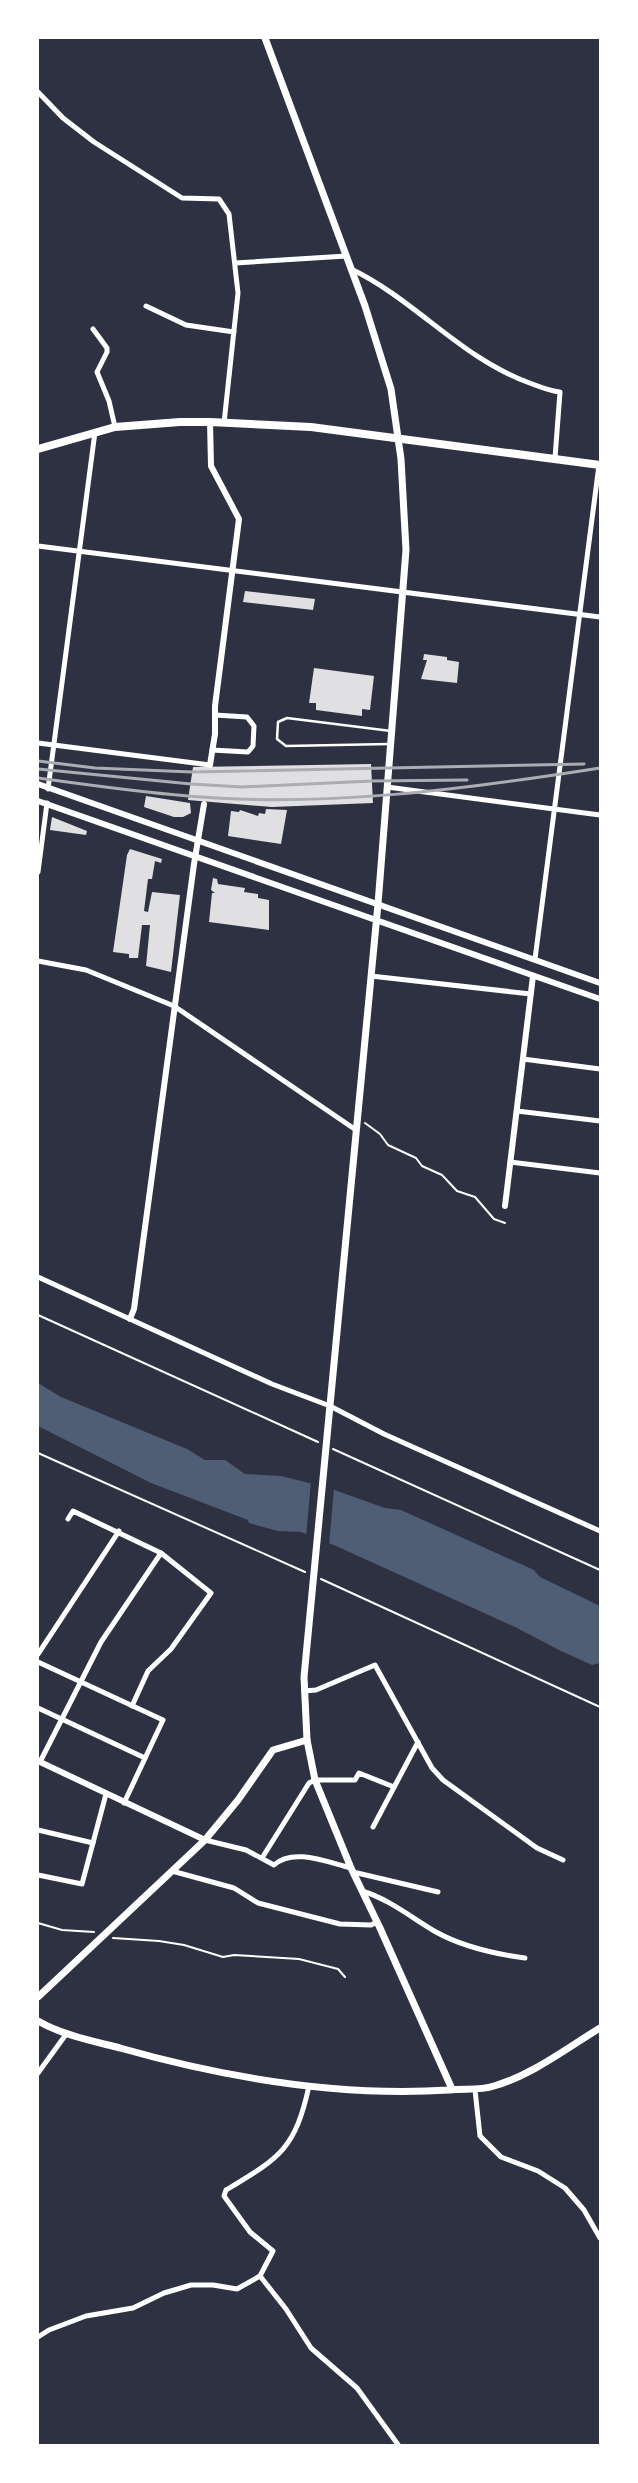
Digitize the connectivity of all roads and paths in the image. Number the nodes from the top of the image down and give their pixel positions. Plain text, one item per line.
1 (265, 38) edge
2 (38, 92) edge
3 (346, 256) junction
4 (235, 263) junction
5 (351, 268) junction
6 (146, 306) dead end
7 (92, 329) dead end
8 (234, 332) junction
9 (210, 422) junction
10 (224, 423) junction
11 (115, 427) junction
12 (95, 432) junction
13 (399, 438) junction
14 (38, 449) edge
15 (555, 458) junction
16 (600, 465) edge
17 (38, 546) edge
18 (81, 552) junction
19 (233, 570) junction
20 (404, 592) junction
21 (579, 614) junction
22 (600, 617) edge
23 (215, 715) junction
24 (392, 731) junction
25 (38, 743) edge
26 (391, 744) junction
27 (54, 745) junction
28 (212, 750) junction
29 (210, 765) joint
30 (38, 784) edge
31 (387, 787) junction
32 (48, 789) junction
33 (38, 801) edge
34 (47, 803) junction
35 (204, 804) dead end
36 (554, 809) junction
37 (600, 815) edge
38 (197, 841) junction
39 (195, 857) junction
40 (38, 872) edge
41 (378, 904) junction
42 (376, 920) junction
43 (535, 959) junction
44 (38, 961) edge
45 (371, 976) junction
46 (533, 976) junction
47 (600, 983) edge
48 (531, 994) junction
49 (600, 999) edge
50 (174, 1006) junction
51 (523, 1059) junction
52 (600, 1069) edge
53 (517, 1110) junction
54 (357, 1117) junction
55 (600, 1121) edge
56 (356, 1130) junction
57 (510, 1162) junction
58 (600, 1173) edge
59 (505, 1206) dead end
60 (505, 1223) dead end
61 (38, 1277) edge
62 (130, 1319) junction
63 (330, 1406) junction
64 (68, 1518) dead end
65 (118, 1531) junction
66 (600, 1531) edge
67 (161, 1553) junction
68 (38, 1654) edge
69 (38, 1662) edge
70 (81, 1682) junction
71 (304, 1691) junction
72 (132, 1706) junction
73 (38, 1708) edge
74 (62, 1720) junction
75 (306, 1740) junction
76 (418, 1742) junction
77 (145, 1758) junction
78 (39, 1762) edge
79 (315, 1780) junction
80 (394, 1787) junction
81 (106, 1794) junction
82 (124, 1803) junction
83 (373, 1827) dead end
84 (38, 1830) edge
85 (205, 1840) junction
86 (93, 1843) junction
87 (262, 1858) junction
88 (564, 1860) dead end
89 (352, 1870) junction
90 (172, 1871) junction
91 (38, 1875) edge
92 (362, 1891) junction
93 (438, 1892) dead end
94 (377, 1922) junction
95 (38, 1923) edge
96 (104, 1935) junction
97 (525, 1958) dead end
98 (345, 1978) dead end
99 (38, 1996) edge
100 (38, 2021) edge
101 (600, 2028) edge
102 (67, 2033) junction
103 (38, 2073) edge
104 (309, 2086) junction
105 (452, 2089) junction
106 (475, 2090) junction
107 (600, 2238) edge
108 (260, 2276) junction
109 (38, 2337) edge
110 (399, 2446) edge

1 - 3 main road
2 - 4 street
3 - 4 street
3 - 5 main road
4 - 8 street
5 - 13 main road
5 - 15 street
6 - 8 street
7 - 11 street
8 - 10 street
9 - 10 main road
9 - 11 main road
9 - 19 street
10 - 13 main road
11 - 12 main road
12 - 14 main road
12 - 18 street
13 - 15 main road
13 - 20 main road
15 - 16 main road
16 - 21 street
17 - 18 street
18 - 19 street
18 - 27 street
19 - 20 street
19 - 23 street
20 - 21 street
20 - 24 main road
21 - 22 street
21 - 36 street
23 - 28 street
23 - 28 street
24 - 26 main road
24 - 26 lane
25 - 27 street
26 - 31 main road
27 - 29 street
27 - 32 street
28 - 29 street
30 - 32 street
31 - 36 street
31 - 41 main road
32 - 38 street
33 - 34 street
34 - 39 street
34 - 40 street
35 - 38 street
36 - 37 street
36 - 43 street
38 - 39 street
38 - 41 street
39 - 42 street
39 - 50 street
41 - 42 main road
41 - 43 street
42 - 45 main road
42 - 46 street
43 - 47 street
44 - 50 street
45 - 48 street
45 - 54 main road
46 - 48 street
46 - 49 street
48 - 51 street
50 - 56 street
50 - 62 street
51 - 52 street
51 - 53 street
53 - 55 street
53 - 57 street
54 - 56 main road
54 - 60 path
56 - 63 main road
57 - 58 street
57 - 59 street
61 - 62 street
62 - 63 street
63 - 66 street
63 - 71 main road
64 - 65 street
65 - 67 street
65 - 68 street
67 - 70 street
67 - 72 street
69 - 70 street
70 - 72 street
70 - 74 street
71 - 75 main road
71 - 76 street
72 - 77 street
73 - 74 street
74 - 77 street
74 - 78 street
75 - 79 main road
75 - 85 main road
76 - 80 street
76 - 88 street
77 - 82 street
78 - 81 street
79 - 80 street
79 - 87 street
79 - 89 main road
80 - 83 street
81 - 82 street
81 - 86 street
82 - 85 street
84 - 86 street
85 - 87 street
85 - 90 main road
86 - 91 street
87 - 89 street
89 - 92 main road
89 - 93 street
90 - 94 street
90 - 96 main road
92 - 94 main road
92 - 97 street
94 - 105 main road
95 - 96 path
96 - 98 path
96 - 99 main road
100 - 102 main road
101 - 106 main road
102 - 103 street
102 - 104 main road
104 - 105 main road
104 - 108 street
105 - 106 main road
106 - 107 street
108 - 109 street
108 - 110 street

